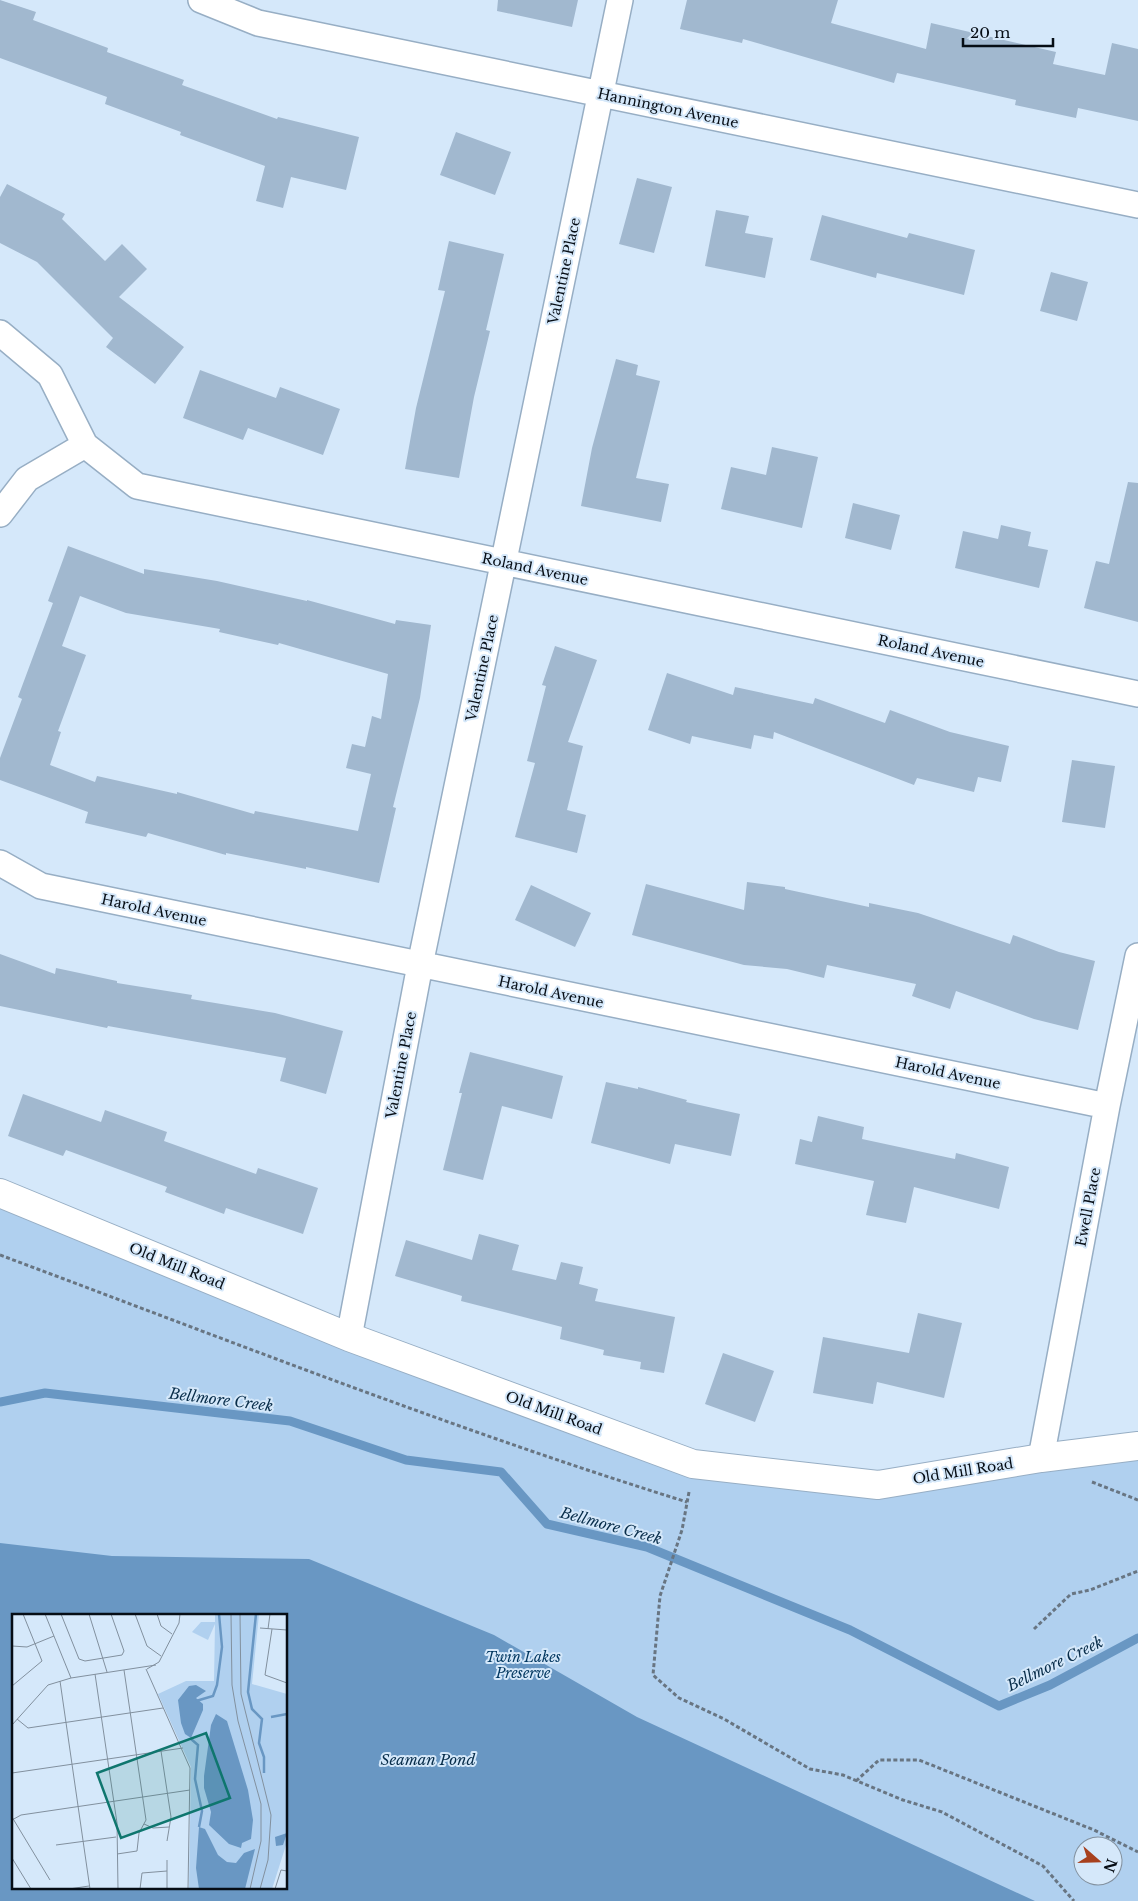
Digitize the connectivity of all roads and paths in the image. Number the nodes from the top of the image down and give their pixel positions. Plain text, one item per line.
1 (200, 0) edge
2 (620, 0) edge
3 (601, 94) junction
4 (1138, 205) edge
5 (0, 333) edge
6 (85, 445) junction
7 (0, 514) edge
8 (504, 562) junction
9 (1138, 694) edge
10 (0, 863) edge
11 (1138, 956) edge
12 (420, 965) junction
13 (1107, 1106) junction
14 (0, 1193) edge
15 (0, 1255) edge
16 (349, 1337) junction
17 (1138, 1446) edge
18 (1041, 1458) junction
19 (693, 1464) junction
20 (687, 1502) junction
21 (1138, 1571) edge
22 (1034, 1629) dead end
23 (856, 1781) junction
24 (1138, 1852) edge
25 (1074, 1901) edge

1 - 3 street, Hannington Avenue
2 - 3 street, Valentine Place
3 - 4 street, Hannington Avenue
3 - 8 street, Valentine Place
5 - 6 street, Roland Avenue
6 - 7 street
6 - 8 street, Roland Avenue
8 - 9 street, Roland Avenue
8 - 12 street, Valentine Place
10 - 12 street, Harold Avenue
11 - 13 street, Ewell Place
12 - 13 street, Harold Avenue
12 - 16 street, Valentine Place
13 - 18 street, Ewell Place
14 - 16 street, Old Mill Road
15 - 20 path
16 - 19 street, Old Mill Road
17 - 18 street, Old Mill Road
18 - 19 street, Old Mill Road
19 - 20 path
20 - 23 path
21 - 22 path
23 - 24 path
23 - 25 path

